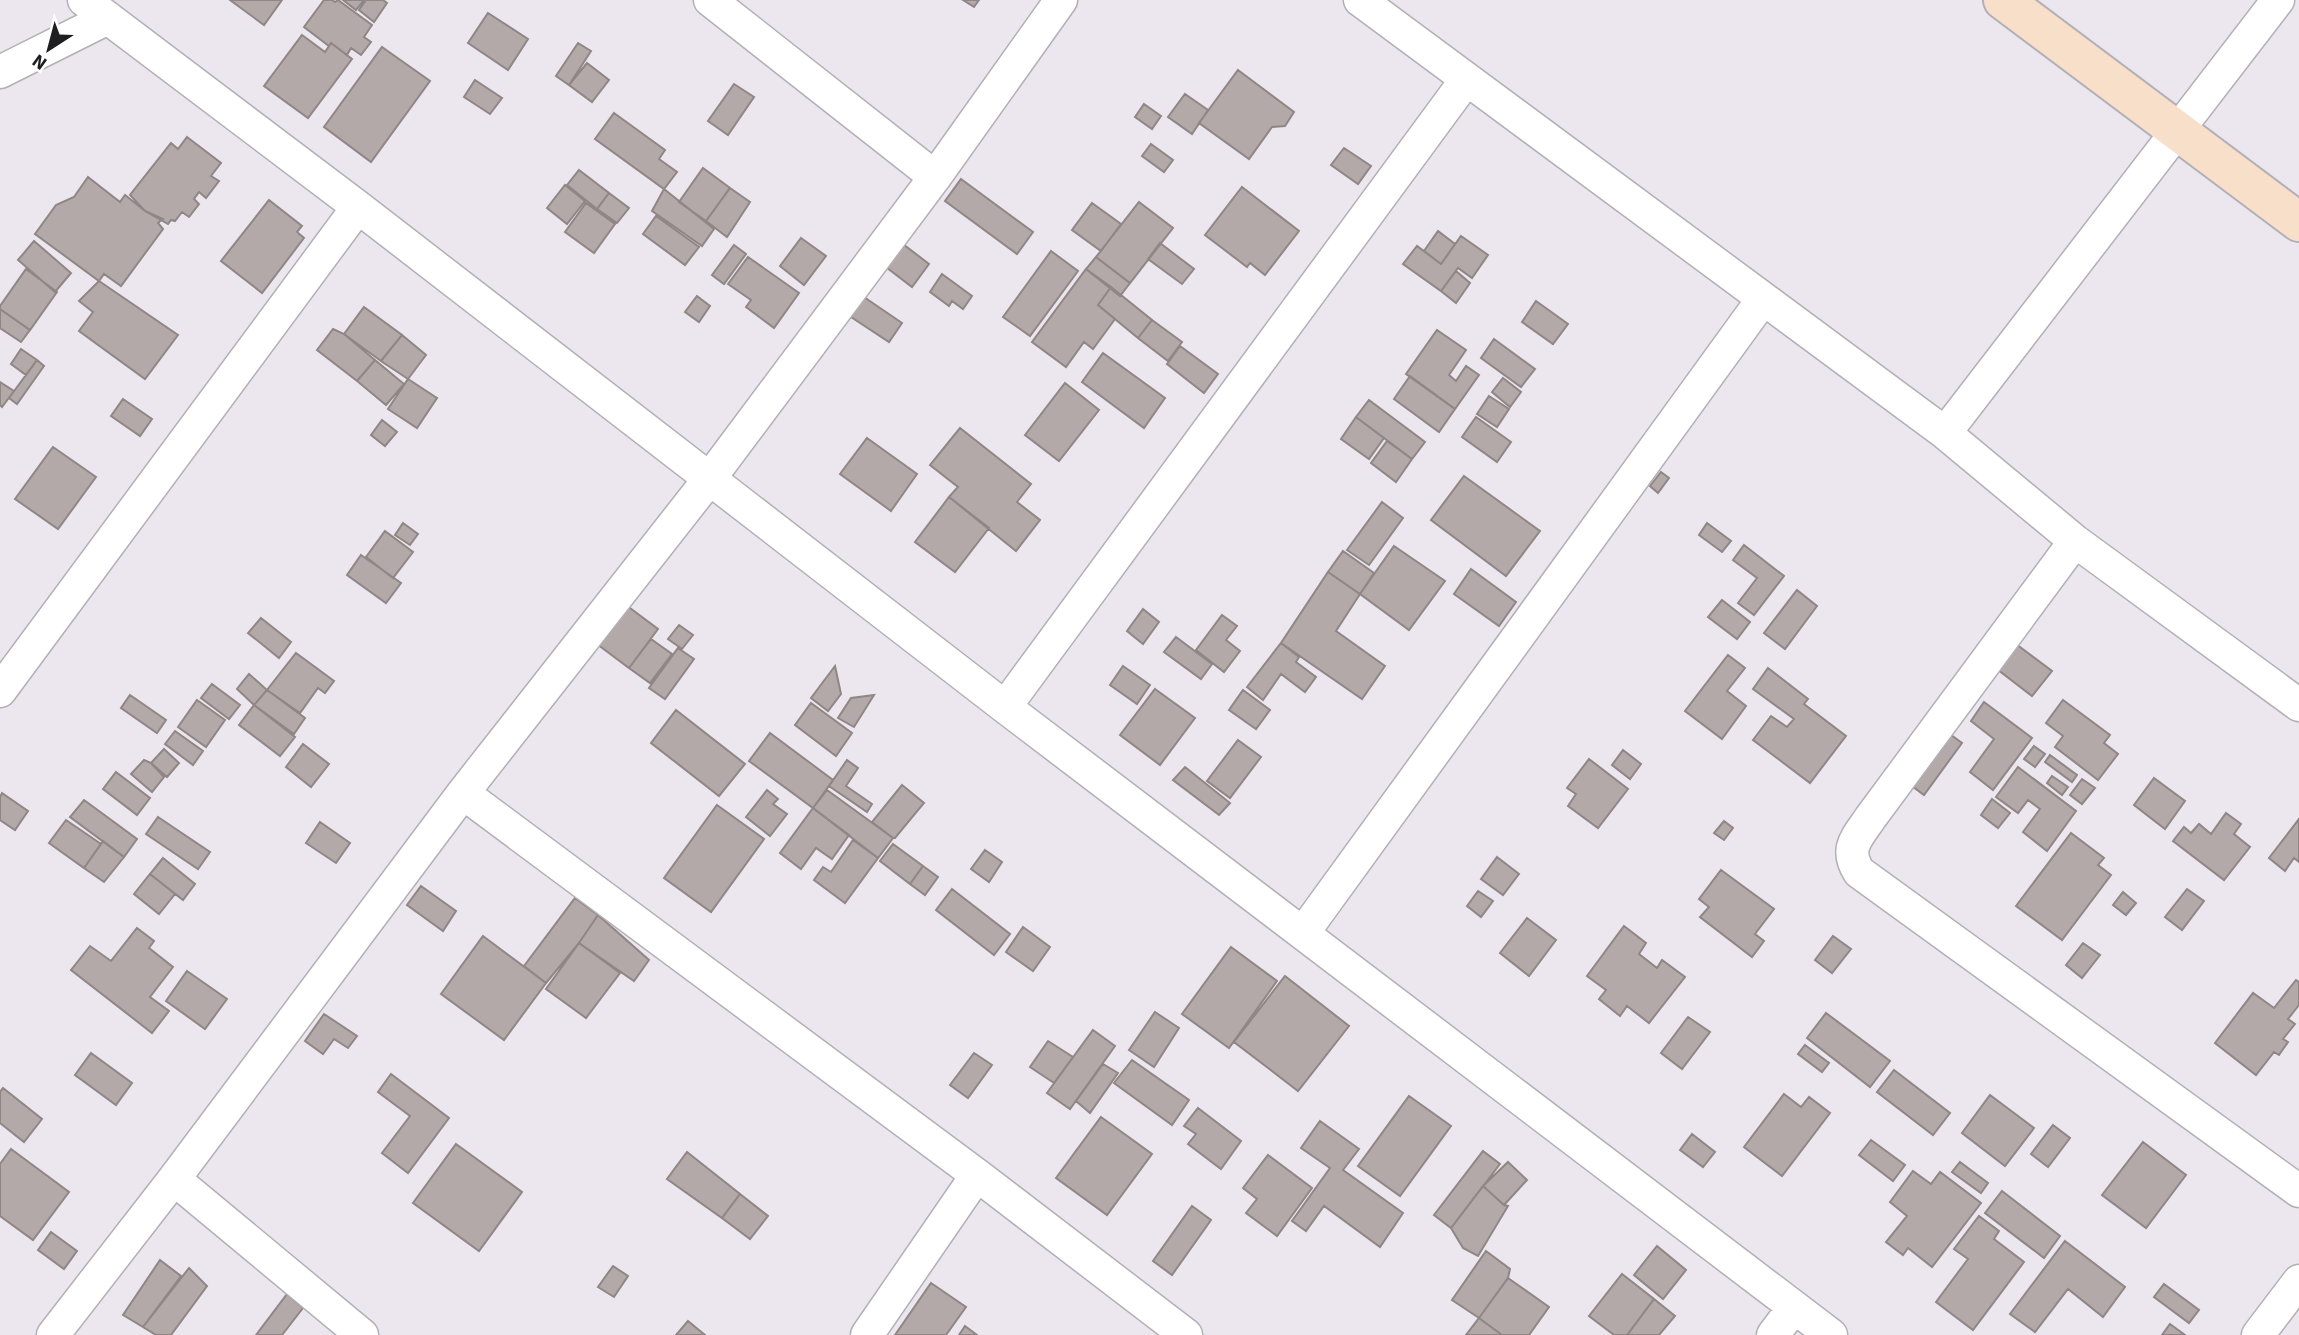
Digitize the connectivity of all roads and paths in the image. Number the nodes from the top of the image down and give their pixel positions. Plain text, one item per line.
1 (710, 0) edge
2 (1061, 0) edge
3 (1360, 0) edge
4 (2003, 0) edge
5 (2278, 0) edge
6 (96, 9) edge
7 (0, 72) edge
8 (1466, 80) junction
9 (2178, 129) junction
10 (935, 177) junction
11 (358, 207) junction
12 (2299, 222) edge
13 (1763, 299) junction
14 (1945, 433) junction
15 (710, 478) junction
16 (2075, 541) junction
17 (0, 691) edge
18 (2299, 705) edge
19 (1005, 707) junction
20 (463, 793) junction
21 (1303, 933) junction
22 (977, 1175) junction
23 (174, 1179) junction
24 (2299, 1191) edge
25 (2299, 1281) edge
26 (1794, 1307) junction
27 (53, 1335) edge
28 (362, 1335) edge
29 (867, 1335) edge
30 (1186, 1335) edge
31 (1773, 1335) edge
32 (1831, 1335) edge
33 (2258, 1335) edge

1 - 10 street
2 - 10 street
3 - 8 street
4 - 9 street
5 - 9 street
6 - 7 street
6 - 11 street
8 - 13 street
8 - 19 street
9 - 12 street
9 - 14 street
10 - 15 street
11 - 15 street
11 - 17 street
13 - 14 street
13 - 21 street
14 - 16 street
15 - 19 street
15 - 20 street
16 - 18 street
16 - 24 street
19 - 21 street
20 - 22 street
20 - 23 street
21 - 26 street
22 - 29 street
22 - 30 street
23 - 27 street
23 - 28 street
25 - 33 street
26 - 31 street
26 - 32 street

